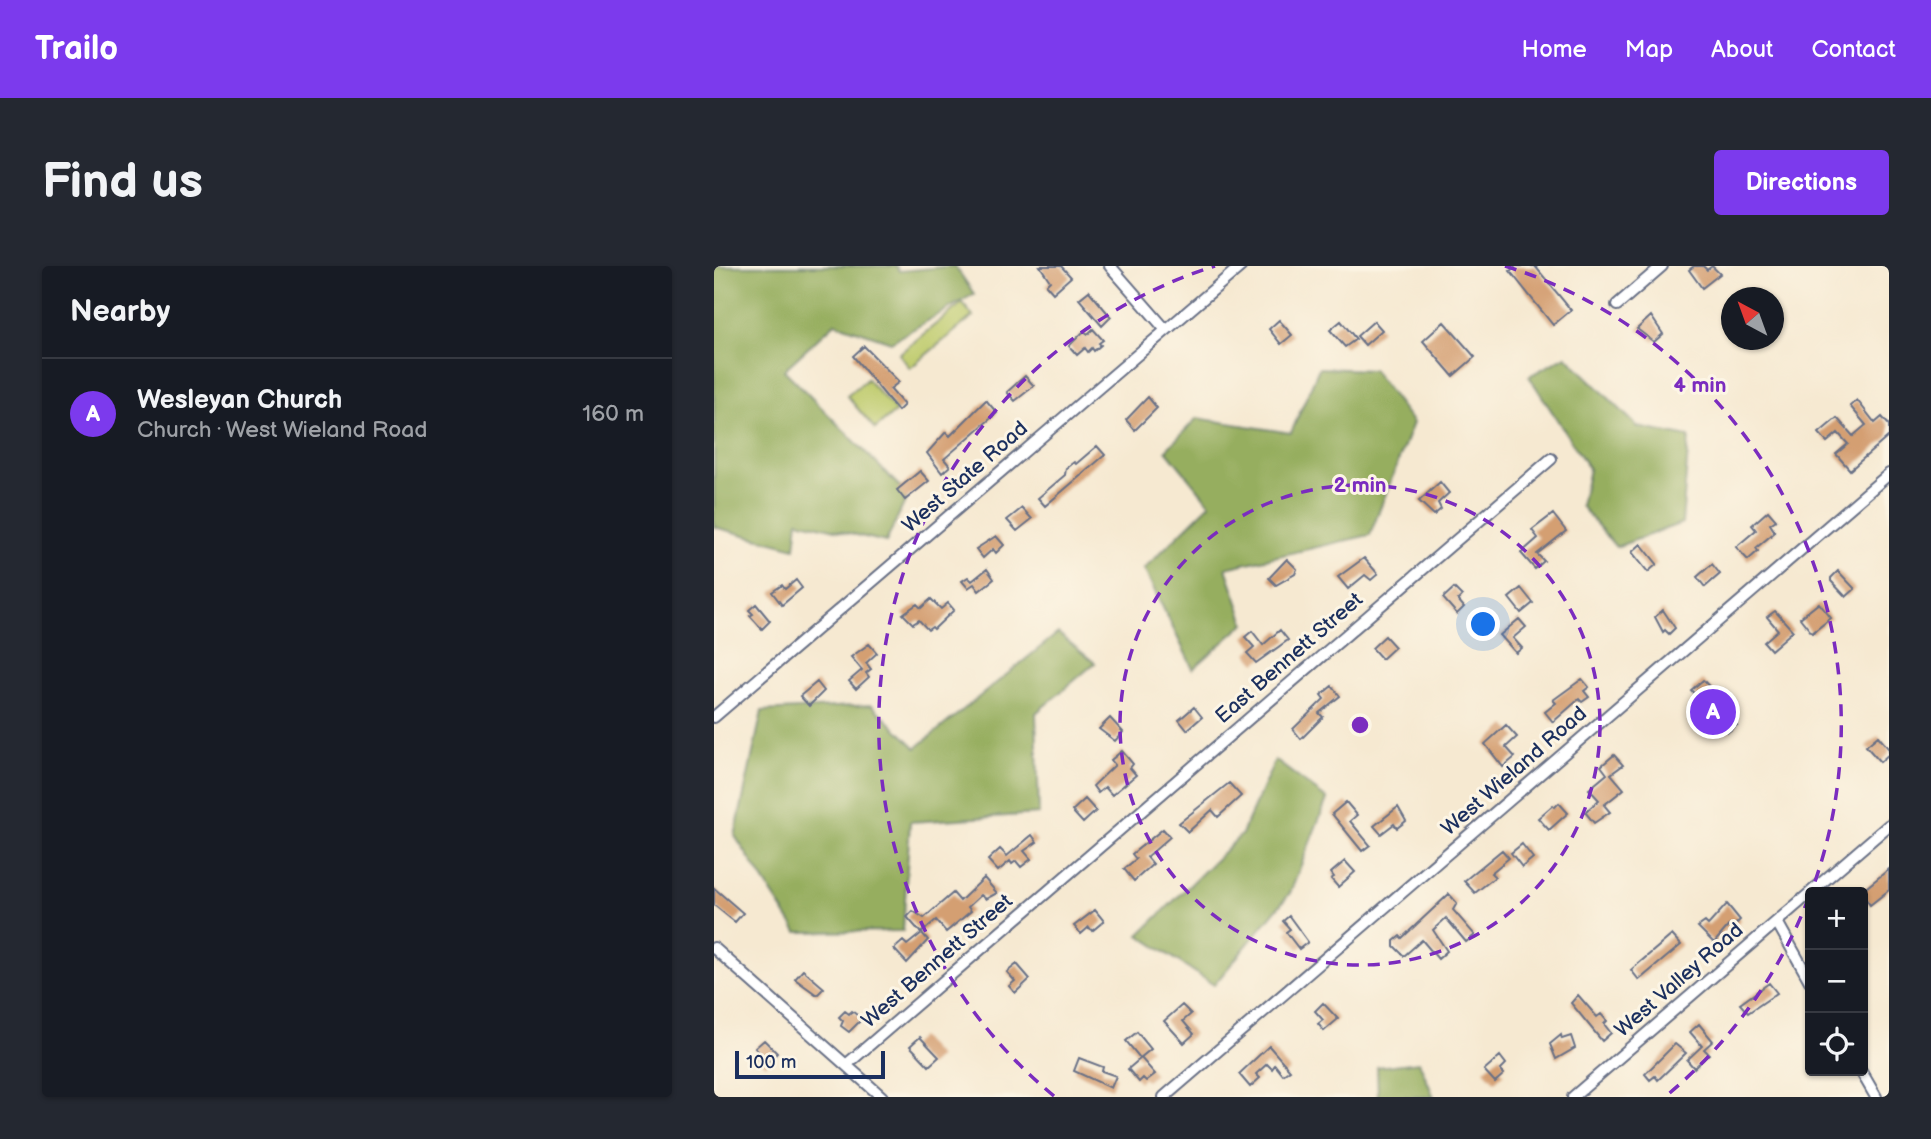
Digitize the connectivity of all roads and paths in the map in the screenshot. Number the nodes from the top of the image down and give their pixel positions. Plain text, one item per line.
1 (1110, 266) edge
2 (1241, 266) edge
3 (1662, 266) edge
4 (1616, 305) dead end
5 (1167, 330) junction
6 (1551, 459) dead end
7 (1889, 474) edge
8 (714, 717) edge
9 (1889, 825) edge
10 (1053, 887) joint
11 (1816, 887) edge
12 (1805, 897) edge
13 (1777, 922) junction
14 (714, 948) edge
15 (1805, 972) edge
16 (846, 1065) junction
17 (1864, 1076) edge
18 (882, 1097) edge
19 (1164, 1097) edge
20 (1573, 1097) edge
21 (1875, 1097) edge

1 - 5 street
2 - 5 street, West State Road
3 - 4 street
5 - 8 street, West State Road
6 - 10 street, East Bennett Street
7 - 19 street, West Wieland Road
9 - 11 street, West Valley Road
10 - 16 street, West Bennett Street
12 - 13 street, West Valley Road
13 - 15 street
13 - 20 street, West Valley Road
14 - 16 street
16 - 18 street
17 - 21 street

